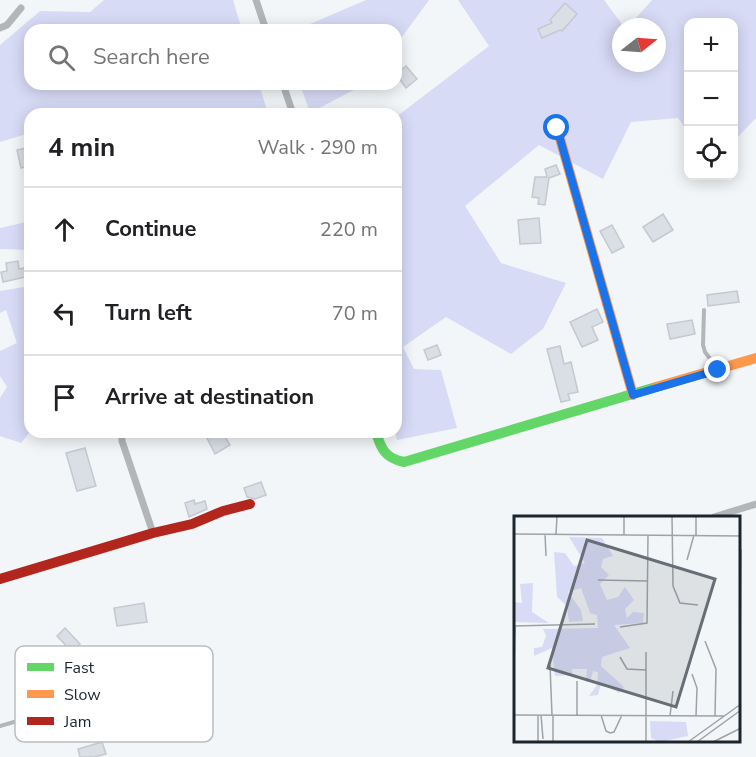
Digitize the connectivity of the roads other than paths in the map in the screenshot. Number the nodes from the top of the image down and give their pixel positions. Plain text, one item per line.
1 (256, 0) edge
2 (21, 8) dead end
3 (264, 24) edge
4 (0, 28) edge
5 (285, 90) edge
6 (291, 108) edge
7 (557, 128) dead end
8 (704, 310) dead end
9 (756, 358) edge
10 (718, 370) junction
11 (633, 395) junction
12 (122, 438) edge
13 (378, 438) edge
14 (250, 504) dead end
15 (756, 504) edge
16 (717, 516) edge
17 (153, 533) junction
18 (0, 579) edge
19 (15, 722) edge
20 (0, 726) edge

1 - 3 street
2 - 4 street
5 - 6 street
7 - 11 street
8 - 10 lane
9 - 10 street
10 - 11 street
11 - 13 street
12 - 17 street
14 - 17 street
15 - 16 street
17 - 18 street
19 - 20 lane

